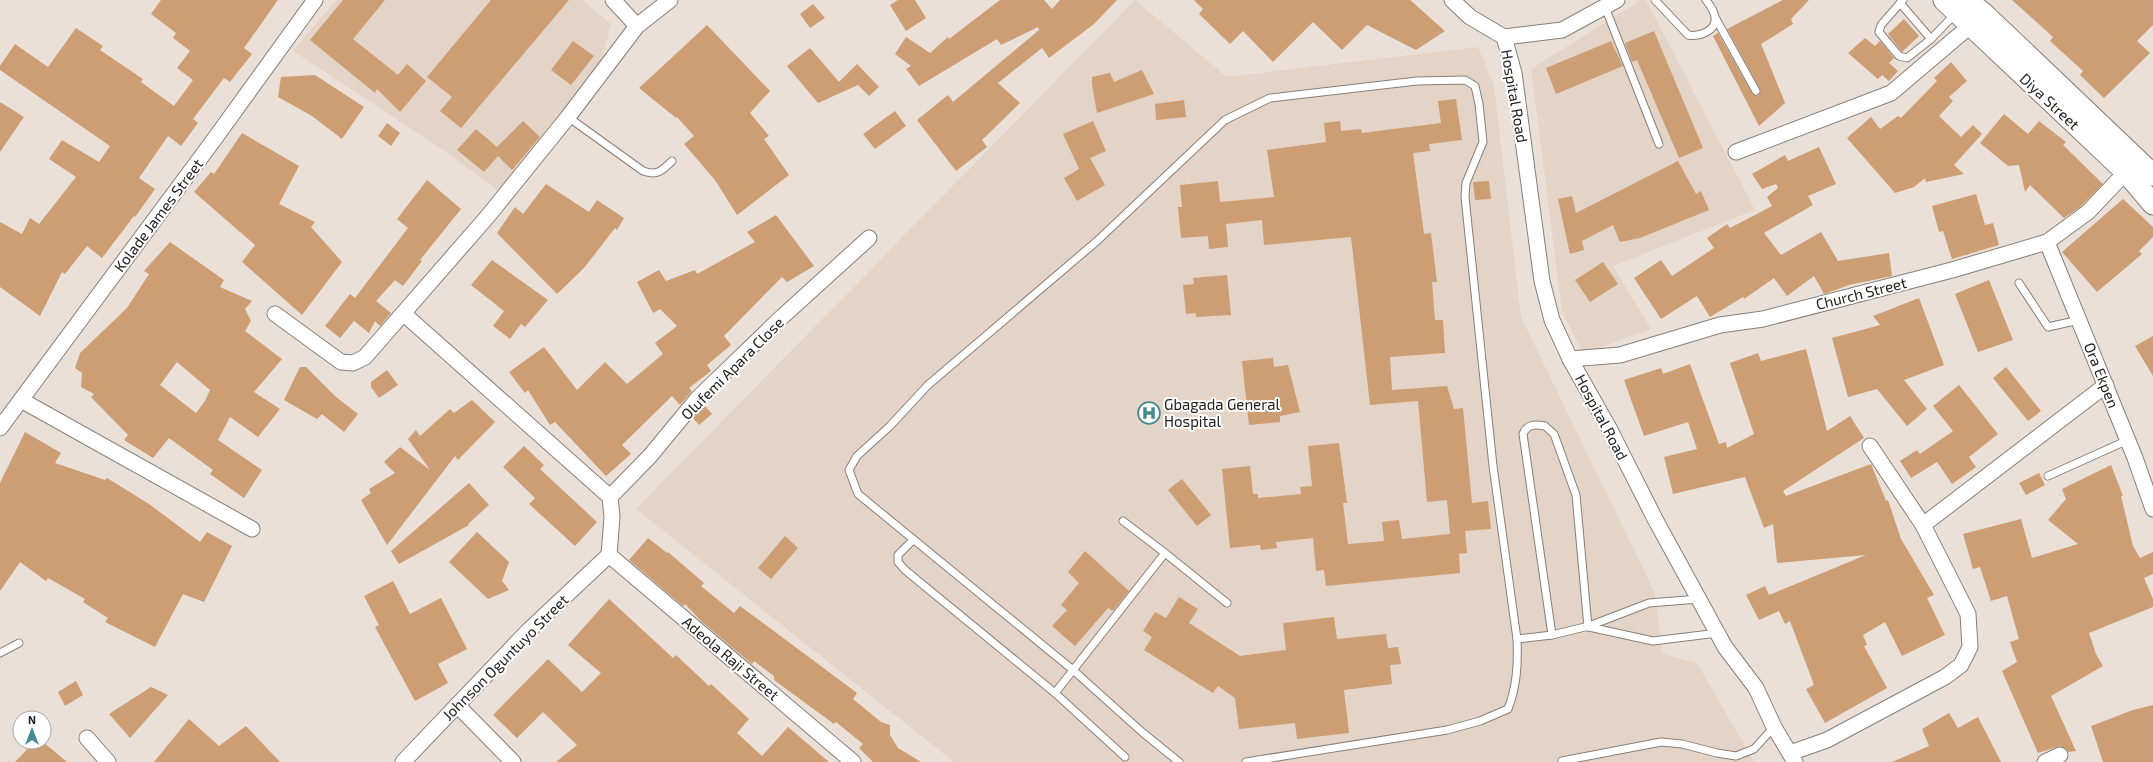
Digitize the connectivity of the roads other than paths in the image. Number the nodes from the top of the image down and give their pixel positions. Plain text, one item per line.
1 (315, 0) edge
2 (613, 0) edge
3 (670, 0) edge
4 (1452, 0) edge
5 (1655, 0) edge
6 (1706, 0) edge
7 (1902, 2) edge
8 (1611, 3) edge
9 (1959, 10) edge
10 (1716, 19) junction
11 (637, 26) junction
12 (1504, 37) junction
13 (1931, 39) junction
14 (1756, 91) dead end
15 (568, 117) junction
16 (1659, 144) dead end
17 (1736, 152) dead end
18 (672, 161) dead end
19 (2126, 172) junction
20 (2153, 175) edge
21 (2153, 204) edge
22 (870, 238) dead end
23 (2047, 242) junction
24 (2019, 283) dead end
25 (275, 314) dead end
26 (404, 314) junction
27 (2079, 320) junction
28 (1570, 359) junction
29 (2106, 385) junction
30 (21, 400) junction
31 (0, 428) edge
32 (2128, 440) junction
33 (1870, 446) dead end
34 (2048, 476) dead end
35 (610, 497) junction
36 (2153, 509) edge
37 (1123, 521) dead end
38 (1923, 525) junction
39 (252, 529) dead end
40 (913, 540) junction
41 (1165, 553) junction
42 (609, 555) junction
43 (1700, 599) junction
44 (1227, 603) dead end
45 (1588, 627) junction
46 (1718, 633) junction
47 (1552, 635) junction
48 (1517, 640) junction
49 (19, 643) dead end
50 (0, 652) edge
51 (1073, 670) junction
52 (1055, 693) junction
53 (457, 705) junction
54 (1774, 727) junction
55 (87, 738) dead end
56 (2060, 755) dead end
57 (1125, 757) dead end
58 (1792, 758) edge
59 (1562, 761) dead end
60 (108, 762) edge
61 (403, 762) edge
62 (513, 762) edge
63 (853, 762) edge
64 (1179, 762) edge
65 (1246, 762) edge
66 (2045, 762) edge

1 - 30 street, Kolade James Street
2 - 11 street
3 - 11 street
4 - 12 street
5 - 10 lane
6 - 10 lane
7 - 13 lane
7 - 13 lane
8 - 12 street
8 - 16 lane
9 - 13 lane
9 - 17 street
9 - 19 main road, Diya Street
9 - 20 main road, Diya Street
10 - 14 lane
11 - 15 street
12 - 28 street, Hospital Road
15 - 18 lane
15 - 26 street
19 - 21 main road, Diya Street
19 - 23 street, Church Street
22 - 35 street, Olufemi Apara Close
23 - 27 street, Ora Ekpen
23 - 28 street, Church Street
24 - 27 lane
25 - 26 street
26 - 35 street
27 - 29 street, Ora Ekpen
28 - 43 street, Hospital Road
29 - 32 street, Ora Ekpen
29 - 38 street
30 - 31 street, Kolade James Street
30 - 39 street
32 - 34 lane
32 - 36 street, Ora Ekpen
33 - 38 street
35 - 42 street
37 - 41 lane
38 - 58 street
40 - 48 lane
40 - 51 lane
40 - 52 lane
41 - 44 lane
41 - 51 lane
42 - 53 street, Johnson Oguntuyo Street
42 - 63 street, Adeola Raji Street
43 - 45 lane
43 - 46 street, Hospital Road
45 - 46 lane
45 - 47 lane
45 - 47 lane
46 - 54 street, Hospital Road
47 - 48 lane
48 - 65 lane
49 - 50 lane
51 - 52 lane
51 - 64 lane
52 - 57 lane
53 - 61 street, Johnson Oguntuyo Street
53 - 62 street
54 - 58 street, Hospital Road
54 - 59 lane
55 - 60 street
56 - 66 street

